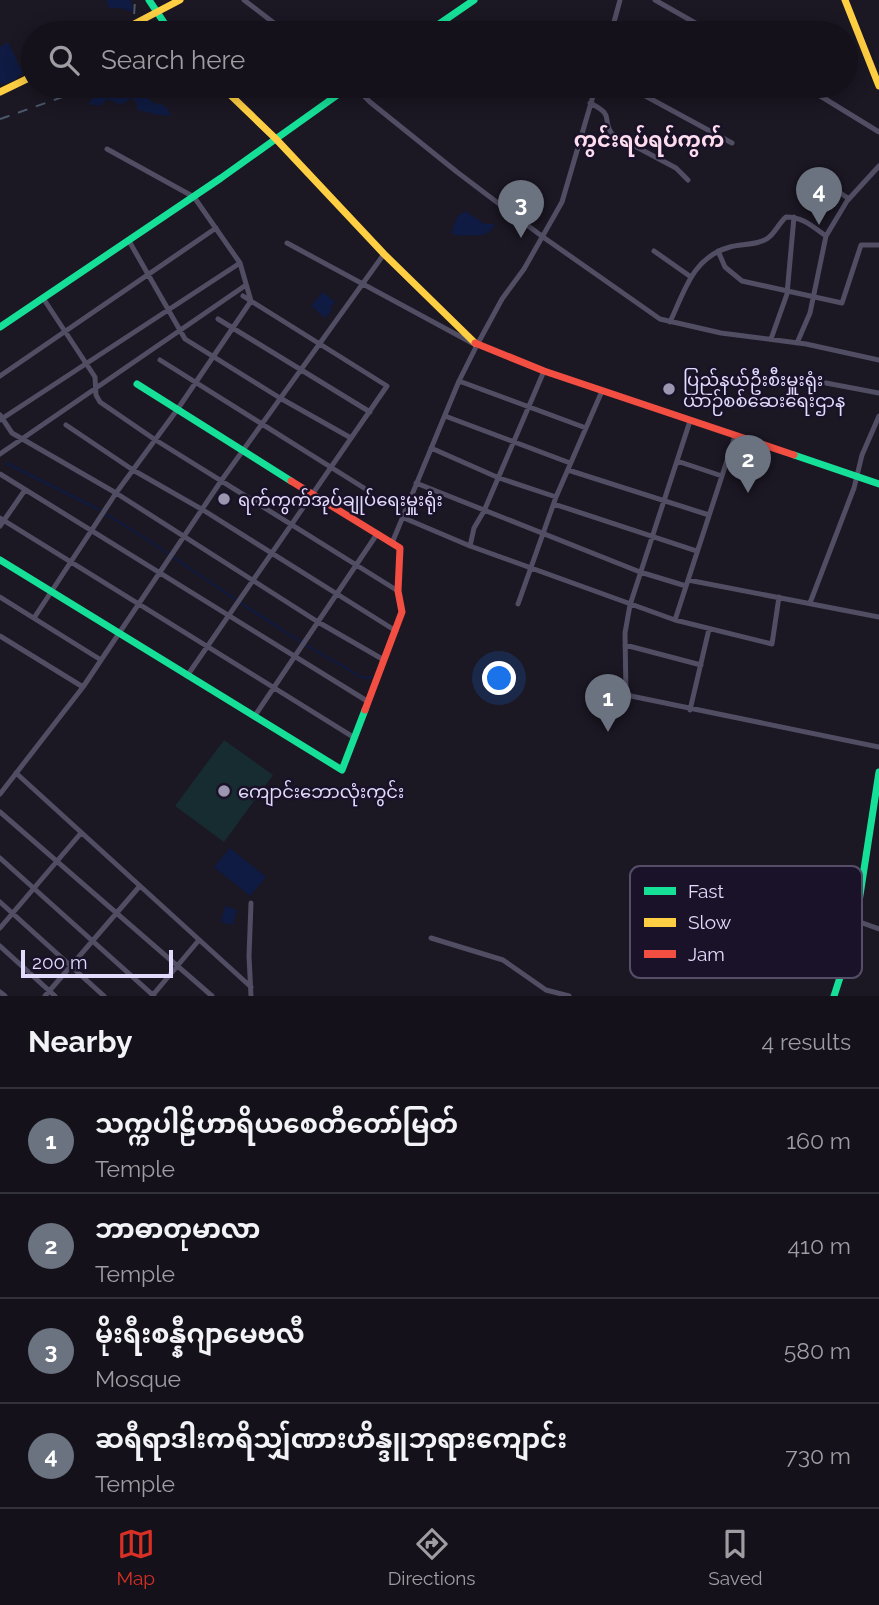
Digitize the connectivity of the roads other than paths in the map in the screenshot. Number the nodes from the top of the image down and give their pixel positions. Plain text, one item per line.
1 (149, 0) edge
2 (180, 0) edge
3 (244, 0) edge
4 (474, 0) edge
5 (620, 0) edge
6 (655, 0) edge
7 (845, 0) edge
8 (156, 13) junction
9 (140, 21) edge
10 (162, 21) edge
11 (271, 21) edge
12 (443, 21) edge
13 (614, 21) edge
14 (692, 21) edge
15 (853, 21) edge
16 (858, 33) edge
17 (21, 82) edge
18 (879, 86) edge
19 (0, 92) edge
20 (233, 98) edge
21 (335, 98) edge
22 (366, 98) edge
23 (592, 98) edge
24 (649, 98) edge
25 (824, 98) edge
26 (590, 103) junction
27 (879, 132) edge
28 (276, 139) junction
29 (732, 143) dead end
30 (107, 149) dead end
31 (879, 166) edge
32 (819, 178) dead end
33 (688, 180) dead end
34 (194, 197) junction
35 (849, 199) junction
36 (794, 217) junction
37 (216, 229) junction
38 (825, 236) junction
39 (543, 237) junction
40 (738, 237) dead end
41 (129, 241) junction
42 (287, 243) dead end
43 (879, 245) edge
44 (739, 246) junction
45 (654, 251) dead end
46 (718, 251) junction
47 (384, 254) junction
48 (240, 263) junction
49 (150, 274) junction
50 (691, 277) junction
51 (362, 284) junction
52 (246, 285) junction
53 (788, 290) junction
54 (814, 295) junction
55 (243, 296) dead end
56 (43, 298) junction
57 (251, 301) junction
58 (170, 309) junction
59 (218, 319) dead end
60 (670, 322) junction
61 (0, 327) edge
62 (233, 328) junction
63 (180, 329) junction
64 (65, 332) junction
65 (771, 340) junction
66 (797, 343) junction
67 (319, 344) junction
68 (477, 345) junction
69 (214, 356) junction
70 (160, 360) dead end
71 (879, 360) edge
72 (86, 364) junction
73 (300, 370) junction
74 (544, 371) junction
75 (0, 376) edge
76 (459, 381) junction
77 (195, 383) junction
78 (826, 383) dead end
79 (137, 384) dead end
80 (96, 388) junction
81 (602, 391) junction
82 (879, 393) edge
83 (279, 398) junction
84 (529, 407) junction
85 (177, 410) junction
86 (370, 412) junction
87 (445, 416) junction
88 (879, 416) edge
89 (1, 418) edge
90 (690, 421) junction
91 (264, 423) junction
92 (66, 425) dead end
93 (586, 428) junction
94 (735, 436) junction
95 (20, 438) junction
96 (351, 438) junction
97 (154, 439) junction
98 (514, 442) junction
99 (431, 448) junction
100 (243, 452) junction
101 (0, 454) edge
102 (677, 461) junction
103 (331, 467) junction
104 (569, 467) junction
105 (134, 470) junction
106 (0, 474) edge
107 (856, 475) junction
108 (722, 476) junction
109 (499, 478) junction
110 (221, 481) junction
111 (416, 483) junction
112 (879, 484) edge
113 (365, 488) dead end
114 (25, 490) junction
115 (116, 493) junction
116 (312, 493) junction
117 (555, 501) junction
118 (664, 501) junction
119 (203, 509) junction
120 (484, 511) junction
121 (709, 515) junction
122 (404, 518) junction
123 (1, 522) edge
124 (291, 524) junction
125 (90, 532) junction
126 (542, 534) junction
127 (396, 535) junction
128 (185, 536) junction
129 (380, 536) junction
130 (652, 536) junction
131 (392, 543) junction
132 (470, 546) junction
133 (697, 551) junction
134 (271, 554) junction
135 (0, 560) edge
136 (72, 562) junction
137 (356, 564) junction
138 (529, 568) junction
139 (640, 572) junction
140 (159, 573) junction
141 (253, 579) junction
142 (687, 583) junction
143 (398, 591) junction
144 (52, 592) junction
145 (335, 594) junction
146 (0, 597) edge
147 (779, 597) junction
148 (810, 603) junction
149 (139, 604) junction
150 (518, 604) dead end
151 (630, 605) junction
152 (229, 616) junction
153 (879, 617) edge
154 (34, 618) junction
155 (675, 620) junction
156 (318, 622) junction
157 (709, 629) junction
158 (396, 631) junction
159 (118, 635) junction
160 (0, 636) edge
161 (625, 645) junction
162 (207, 647) junction
163 (295, 657) junction
164 (101, 660) junction
165 (384, 660) junction
166 (701, 665) junction
167 (187, 676) junction
168 (83, 687) junction
169 (274, 688) junction
170 (367, 701) junction
171 (690, 710) junction
172 (254, 717) junction
173 (355, 738) junction
174 (879, 747) edge
175 (879, 772) edge
176 (16, 773) junction
177 (0, 794) edge
178 (0, 812) edge
179 (81, 833) junction
180 (0, 858) edge
181 (57, 862) junction
182 (34, 887) junction
183 (139, 887) junction
184 (862, 887) edge
185 (0, 902) edge
186 (251, 903) dead end
187 (12, 913) junction
188 (116, 914) junction
189 (862, 923) edge
190 (0, 928) edge
191 (879, 929) edge
192 (431, 938) dead end
193 (200, 940) junction
194 (92, 941) junction
195 (0, 946) edge
196 (71, 966) junction
197 (178, 967) junction
198 (841, 978) edge
199 (251, 987) junction
200 (0, 992) edge
201 (47, 993) edge
202 (546, 993) edge
203 (5, 996) edge
204 (55, 996) edge
205 (104, 996) edge
206 (153, 996) edge
207 (212, 996) edge
208 (251, 996) edge
209 (569, 996) edge
210 (835, 996) edge

1 - 8 main road
2 - 8 main road
3 - 11 street
4 - 12 main road
5 - 13 street
6 - 14 street
7 - 15 main road
8 - 9 main road
8 - 10 main road
16 - 18 main road
17 - 19 main road
20 - 28 main road
21 - 28 main road
22 - 39 street
23 - 26 street
24 - 29 street
25 - 27 street
26 - 33 street
26 - 39 street
28 - 34 main road
28 - 47 main road
30 - 34 street
31 - 35 street
32 - 35 street
34 - 37 street
34 - 41 main road
35 - 38 street
36 - 38 street
36 - 44 street
36 - 53 street
37 - 48 street
37 - 49 street
38 - 54 street
39 - 60 street
39 - 68 street
40 - 44 street
41 - 49 street
41 - 56 main road
42 - 51 street
43 - 54 street
44 - 46 street
45 - 50 street
46 - 50 street
46 - 53 street
47 - 51 street
47 - 68 main road
48 - 52 street
48 - 58 street
49 - 58 street
49 - 64 street
50 - 60 street
51 - 67 street
51 - 68 street
52 - 57 street
52 - 63 street
53 - 54 street
53 - 65 street
54 - 66 street
55 - 57 street
56 - 61 main road
56 - 64 street
57 - 62 street
57 - 67 street
58 - 63 street
58 - 72 street
59 - 62 street
60 - 65 street
62 - 69 street
62 - 73 street
63 - 69 street
63 - 80 street
64 - 72 street
64 - 75 street
65 - 66 street
66 - 71 street
67 - 73 street
67 - 86 street
68 - 74 main road
68 - 76 street
69 - 77 street
69 - 83 street
70 - 77 street
72 - 80 street
72 - 89 street
73 - 83 street
73 - 86 street
74 - 81 main road
74 - 84 street
76 - 84 street
76 - 87 street
77 - 85 street
77 - 91 street
78 - 82 street
79 - 85 main road
80 - 95 street
80 - 97 street
81 - 90 main road
81 - 93 street
83 - 91 street
83 - 96 street
84 - 93 street
84 - 98 street
85 - 97 street
85 - 100 main road
86 - 96 street
87 - 98 street
87 - 99 street
88 - 107 street
89 - 95 street
90 - 94 main road
90 - 102 street
91 - 100 street
91 - 103 street
92 - 105 street
93 - 104 street
94 - 107 main road
94 - 108 street
95 - 101 street
95 - 115 street
96 - 103 street
97 - 105 street
97 - 110 street
98 - 104 street
98 - 109 street
99 - 109 street
99 - 111 street
100 - 110 street
100 - 116 main road
102 - 108 street
102 - 118 street
103 - 113 street
103 - 116 street
104 - 117 street
104 - 118 street
105 - 115 street
105 - 119 street
106 - 114 street
107 - 112 main road
107 - 148 street
108 - 121 street
109 - 117 street
109 - 120 street
110 - 119 street
110 - 124 street
111 - 120 street
111 - 122 street
114 - 123 street
114 - 125 street
115 - 125 street
115 - 128 street
116 - 124 street
116 - 129 main road
117 - 126 street
117 - 130 street
118 - 121 street
118 - 130 street
119 - 128 street
119 - 134 street
120 - 126 street
120 - 132 street
121 - 133 street
122 - 127 street
122 - 132 street
123 - 136 street
124 - 134 street
124 - 137 street
125 - 136 street
125 - 140 street
126 - 138 street
126 - 139 street
127 - 129 street
127 - 131 street
128 - 140 street
128 - 141 street
129 - 131 main road
129 - 137 street
130 - 133 street
130 - 139 street
131 - 143 main road
132 - 138 street
133 - 142 street
134 - 141 street
134 - 145 street
135 - 144 main road
136 - 144 street
136 - 149 street
137 - 143 street
137 - 145 street
138 - 150 street
138 - 151 street
139 - 142 street
139 - 151 street
140 - 149 street
140 - 152 street
141 - 152 street
141 - 156 street
142 - 147 street
142 - 155 street
143 - 158 main road
144 - 154 street
144 - 159 main road
145 - 156 street
145 - 158 street
146 - 154 street
147 - 148 street
147 - 157 street
148 - 153 street
149 - 159 street
149 - 162 street
151 - 155 street
151 - 161 street
152 - 162 street
152 - 163 street
154 - 164 street
155 - 157 street
156 - 163 street
156 - 165 street
157 - 166 street
158 - 165 main road
159 - 164 street
159 - 167 main road
160 - 168 street
161 - 166 street
161 - 171 street
162 - 167 street
162 - 169 street
163 - 169 street
163 - 170 street
164 - 168 street
165 - 170 main road
166 - 171 street
167 - 172 main road
168 - 176 street
169 - 172 street
169 - 173 street
170 - 173 main road
171 - 174 street
172 - 173 main road
175 - 184 main road
176 - 177 street
176 - 179 street
178 - 181 street
179 - 181 street
179 - 183 street
180 - 182 street
181 - 182 street
181 - 188 street
182 - 187 street
182 - 194 street
183 - 188 street
183 - 193 street
185 - 187 street
186 - 199 street
187 - 190 street
187 - 196 street
188 - 194 street
188 - 197 street
189 - 191 street
192 - 202 street
193 - 197 street
193 - 199 street
194 - 196 street
194 - 206 street
195 - 201 street
196 - 201 street
196 - 205 street
197 - 206 street
197 - 207 street
198 - 210 main road
199 - 208 street
200 - 203 street
201 - 204 street
202 - 209 street

